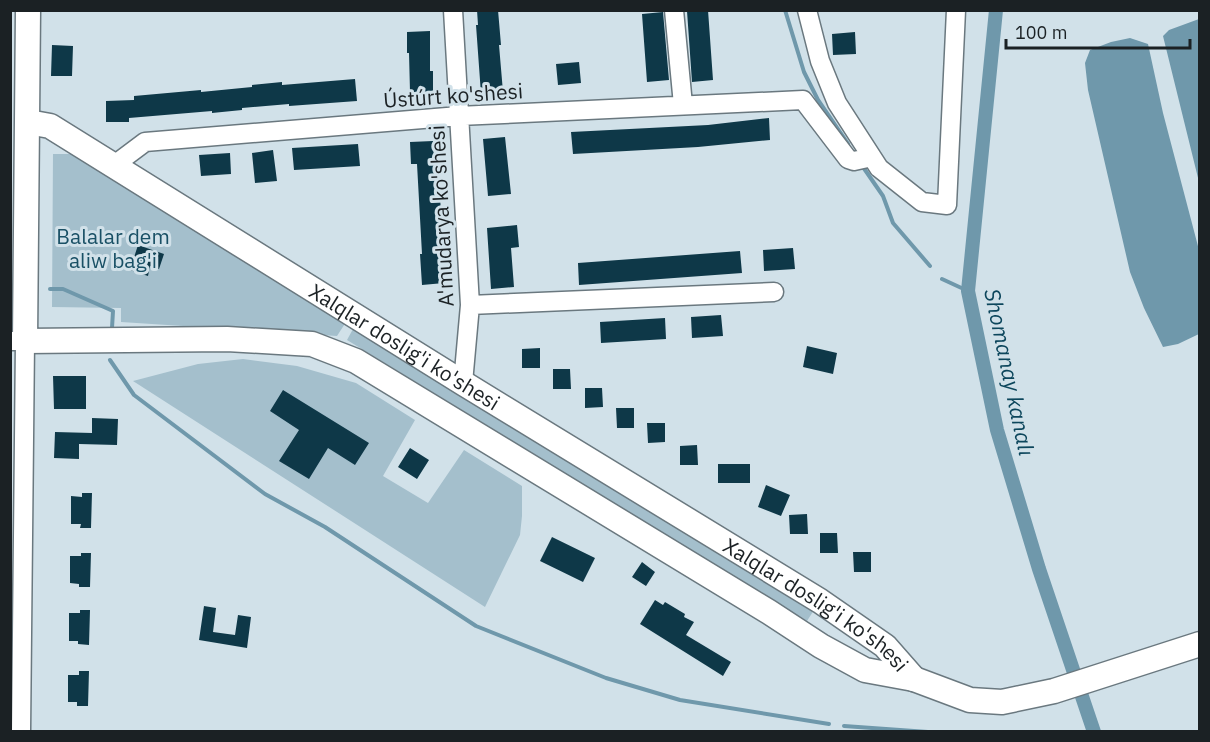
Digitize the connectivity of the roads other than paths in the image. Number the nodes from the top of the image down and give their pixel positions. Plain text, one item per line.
1 (28, 10) edge
2 (453, 10) edge
3 (674, 10) edge
4 (807, 10) edge
5 (956, 10) edge
6 (683, 105) junction
7 (459, 116) junction
8 (28, 122) junction
9 (872, 157) junction
10 (113, 166) junction
11 (774, 292) dead end
12 (470, 305) junction
13 (18, 341) edge
14 (464, 382) junction
15 (1200, 644) edge
16 (914, 679) junction
17 (21, 732) edge

1 - 8 main road
2 - 7 street, A'mudarya ko'shesi
3 - 6 street
4 - 9 street
5 - 9 street
6 - 7 street, Ústúrt ko'shesi
6 - 9 street, Ústúrt ko'shesi
7 - 10 street, Ústúrt ko'shesi
7 - 12 street, A'mudarya ko'shesi
8 - 10 main road, Xalqlar doslig'i ko'shesi
8 - 13 main road
10 - 14 main road, Xalqlar doslig'i ko'shesi
11 - 12 street
12 - 14 street, A'mudarya ko'shesi
13 - 16 main road, Xalqlar doslig'i ko'shesi
13 - 17 street
14 - 16 main road, Xalqlar doslig'i ko'shesi
15 - 16 main road

